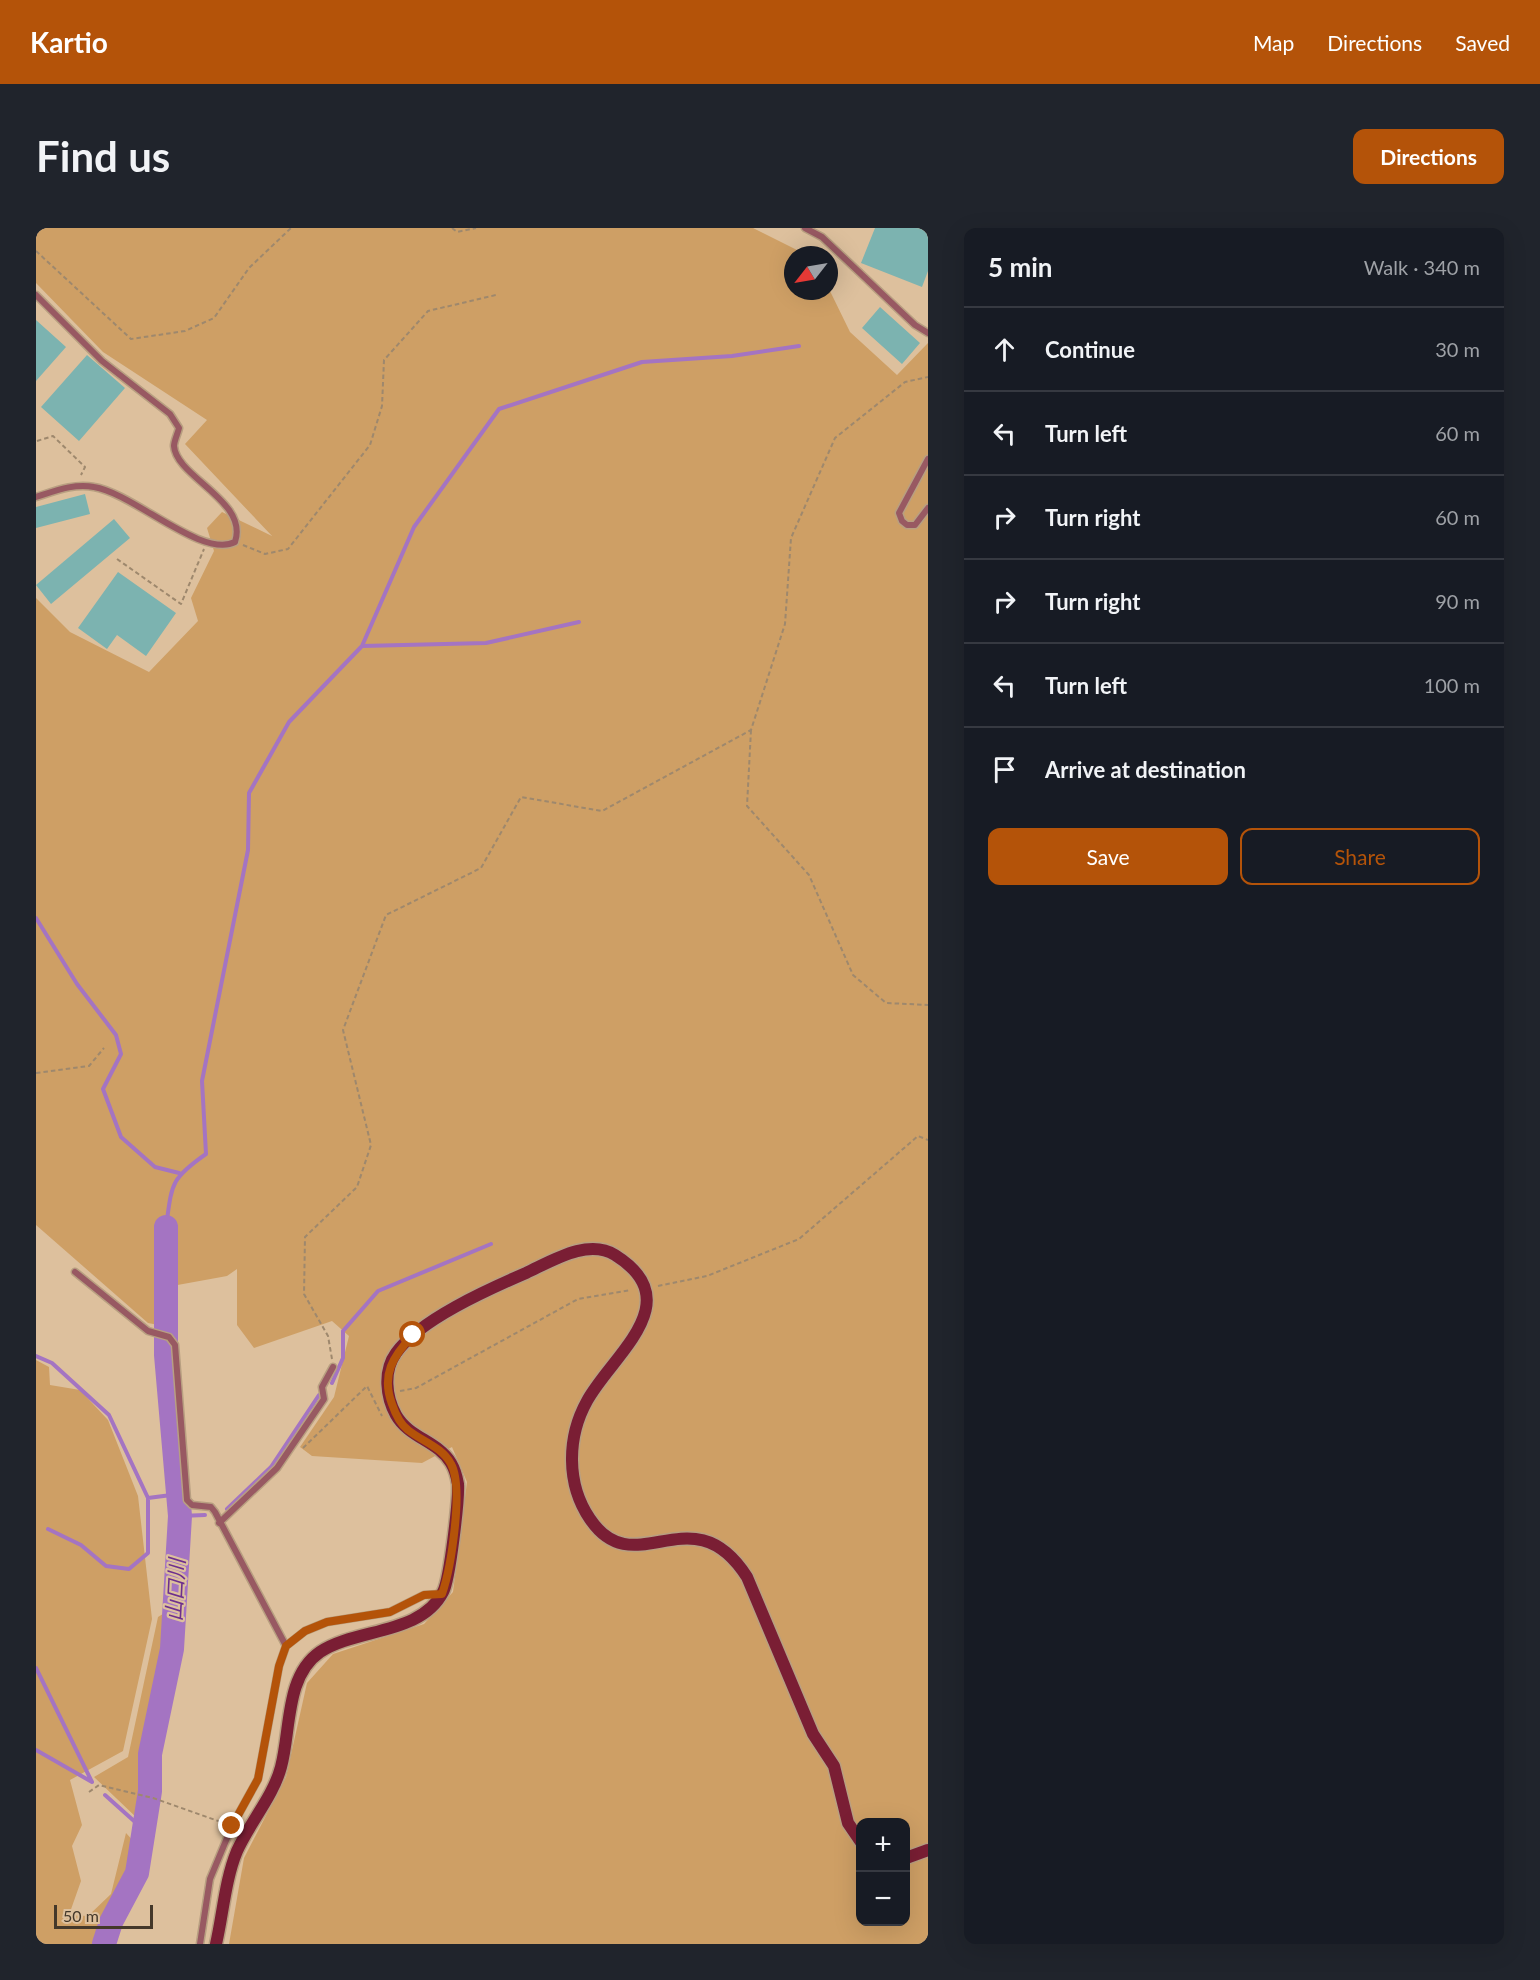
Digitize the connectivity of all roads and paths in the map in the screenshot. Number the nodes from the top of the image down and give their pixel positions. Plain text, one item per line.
1 (291, 228) edge
2 (452, 228) edge
3 (476, 228) edge
4 (805, 228) edge
5 (36, 251) edge
6 (496, 295) dead end
7 (36, 296) edge
8 (928, 333) edge
9 (928, 377) edge
10 (37, 441) edge
11 (928, 459) edge
12 (75, 486) junction
13 (36, 497) edge
14 (928, 508) edge
15 (236, 542) junction
16 (207, 543) junction
17 (117, 559) dead end
18 (751, 730) junction
19 (928, 1005) edge
20 (104, 1048) dead end
21 (36, 1073) edge
22 (928, 1140) edge
23 (75, 1272) dead end
24 (644, 1288) junction
25 (333, 1367) joint
26 (388, 1393) junction
27 (396, 1415) junction
28 (301, 1450) dead end
29 (219, 1523) junction
30 (442, 1594) junction
31 (286, 1646) junction
32 (89, 1791) dead end
33 (232, 1826) junction
34 (856, 1835) edge
35 (928, 1850) edge
36 (910, 1857) edge
37 (200, 1944) edge
38 (216, 1944) edge

1 - 5 path
2 - 3 path
4 - 8 street
6 - 15 path
7 - 15 street
9 - 18 path
10 - 12 path
11 - 14 street
12 - 13 street
12 - 16 street
15 - 16 street
16 - 17 path
18 - 19 path
18 - 25 path
20 - 21 path
22 - 24 path
23 - 29 street
24 - 26 path
24 - 26 street
24 - 34 street
25 - 29 street
26 - 27 street
27 - 28 path
27 - 30 street
29 - 31 street
30 - 31 street
30 - 38 street
31 - 33 street
32 - 33 path
33 - 37 street
35 - 36 street

